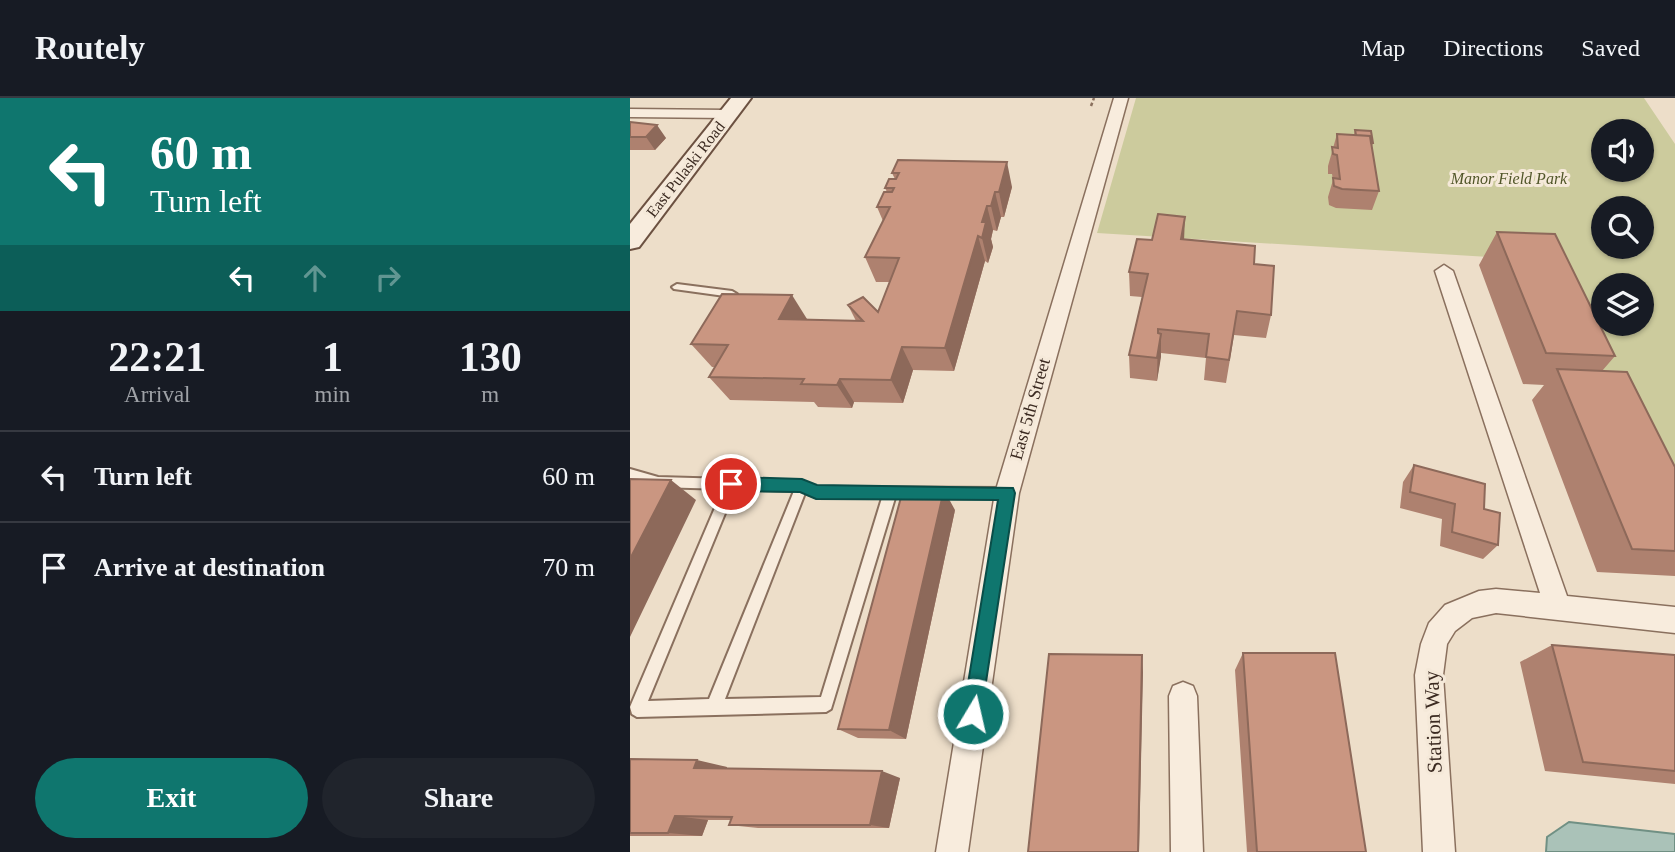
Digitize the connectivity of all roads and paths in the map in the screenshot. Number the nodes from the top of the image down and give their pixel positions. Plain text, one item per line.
1 (1094, 98) edge
2 (1121, 98) edge
3 (734, 106) edge
4 (1091, 106) dead end
5 (630, 113) edge
6 (630, 241) edge
7 (1444, 271) dead end
8 (677, 287) dead end
9 (732, 294) edge
10 (630, 474) edge
11 (731, 484) junction
12 (802, 486) junction
13 (890, 493) junction
14 (1007, 493) junction
15 (1558, 608) junction
16 (1675, 620) edge
17 (1183, 696) dead end
18 (714, 707) junction
19 (952, 852) edge
20 (1187, 852) edge
21 (1439, 852) edge

1 - 4 path
2 - 14 street, East 5th Street
3 - 5 street
3 - 6 main road, East Pulaski Road
7 - 15 street
8 - 9 lane
10 - 11 lane
11 - 12 lane
11 - 18 lane
12 - 13 lane
12 - 18 lane
13 - 14 lane
13 - 18 lane
14 - 19 street, East 5th Street
15 - 16 street, Station Way
15 - 21 street, Station Way
17 - 20 street

